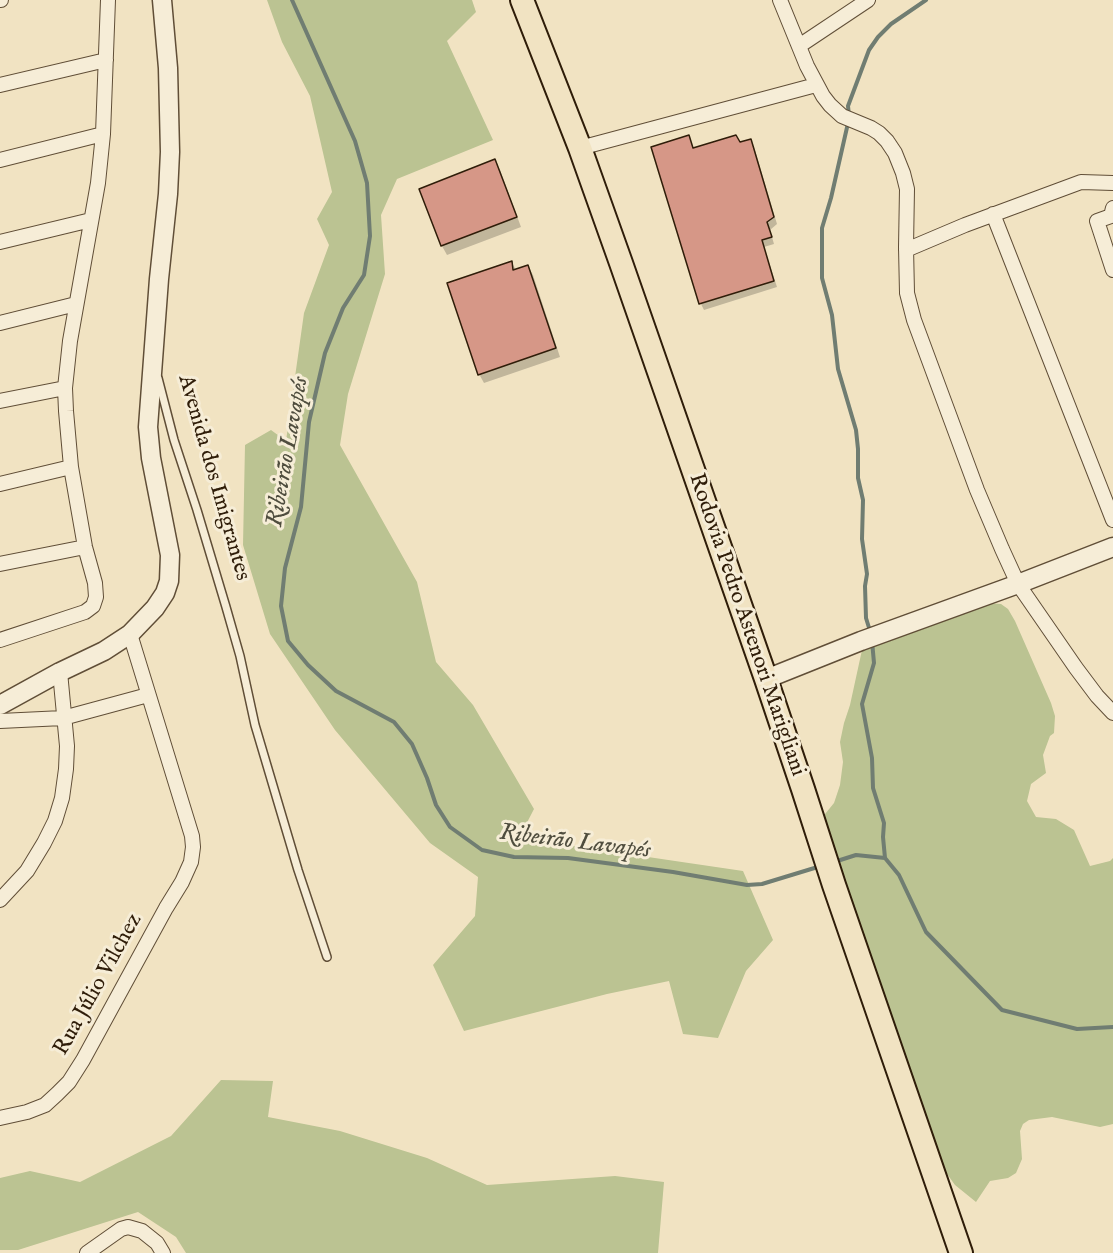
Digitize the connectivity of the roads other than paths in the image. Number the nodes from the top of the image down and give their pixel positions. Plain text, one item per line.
1 (108, 0) edge
2 (162, 0) edge
3 (522, 0) edge
4 (780, 0) edge
5 (868, 0) edge
6 (800, 46) junction
7 (106, 60) junction
8 (0, 85) edge
9 (816, 85) junction
10 (103, 134) junction
11 (580, 148) junction
12 (0, 160) edge
13 (1113, 183) edge
14 (1113, 208) edge
15 (993, 214) junction
16 (91, 220) junction
17 (0, 242) edge
18 (906, 250) junction
19 (1113, 270) edge
20 (76, 304) junction
21 (0, 322) edge
22 (153, 357) junction
23 (65, 388) junction
24 (0, 402) edge
25 (71, 467) junction
26 (0, 484) edge
27 (1113, 519) edge
28 (85, 547) junction
29 (1113, 547) edge
30 (0, 564) edge
31 (1018, 584) junction
32 (130, 634) junction
33 (0, 640) edge
34 (60, 672) junction
35 (766, 679) junction
36 (148, 695) junction
37 (0, 705) edge
38 (1113, 713) edge
39 (63, 718) junction
40 (0, 721) edge
41 (0, 900) edge
42 (327, 957) dead end
43 (0, 1118) edge
44 (87, 1253) edge
45 (163, 1253) edge
46 (961, 1253) edge

1 - 7 street
2 - 22 street, Avenida dos Imigrantes
3 - 11 main road, Rodovia Pedro Astenori Marigliani
4 - 6 street
5 - 6 street
6 - 9 street
7 - 8 street
7 - 10 street
9 - 11 street
9 - 18 street
10 - 12 street
10 - 16 street
11 - 35 main road, Rodovia Pedro Astenori Marigliani
13 - 15 street
14 - 19 street
15 - 18 street
15 - 27 street
16 - 17 street
16 - 20 street
18 - 31 street
20 - 21 street
20 - 23 street
22 - 32 street
22 - 42 lane, Avenida dos Imigrantes
23 - 24 street
23 - 25 street
25 - 26 street
25 - 28 street
28 - 30 street
28 - 33 street
29 - 31 street
31 - 35 street
31 - 38 street
32 - 34 street
32 - 36 street
34 - 37 street
34 - 39 street
35 - 46 main road, Rodovia Pedro Astenori Marigliani
36 - 39 street
36 - 43 street, Rua Júlio Vilchez
39 - 40 street
39 - 41 street
44 - 45 street

